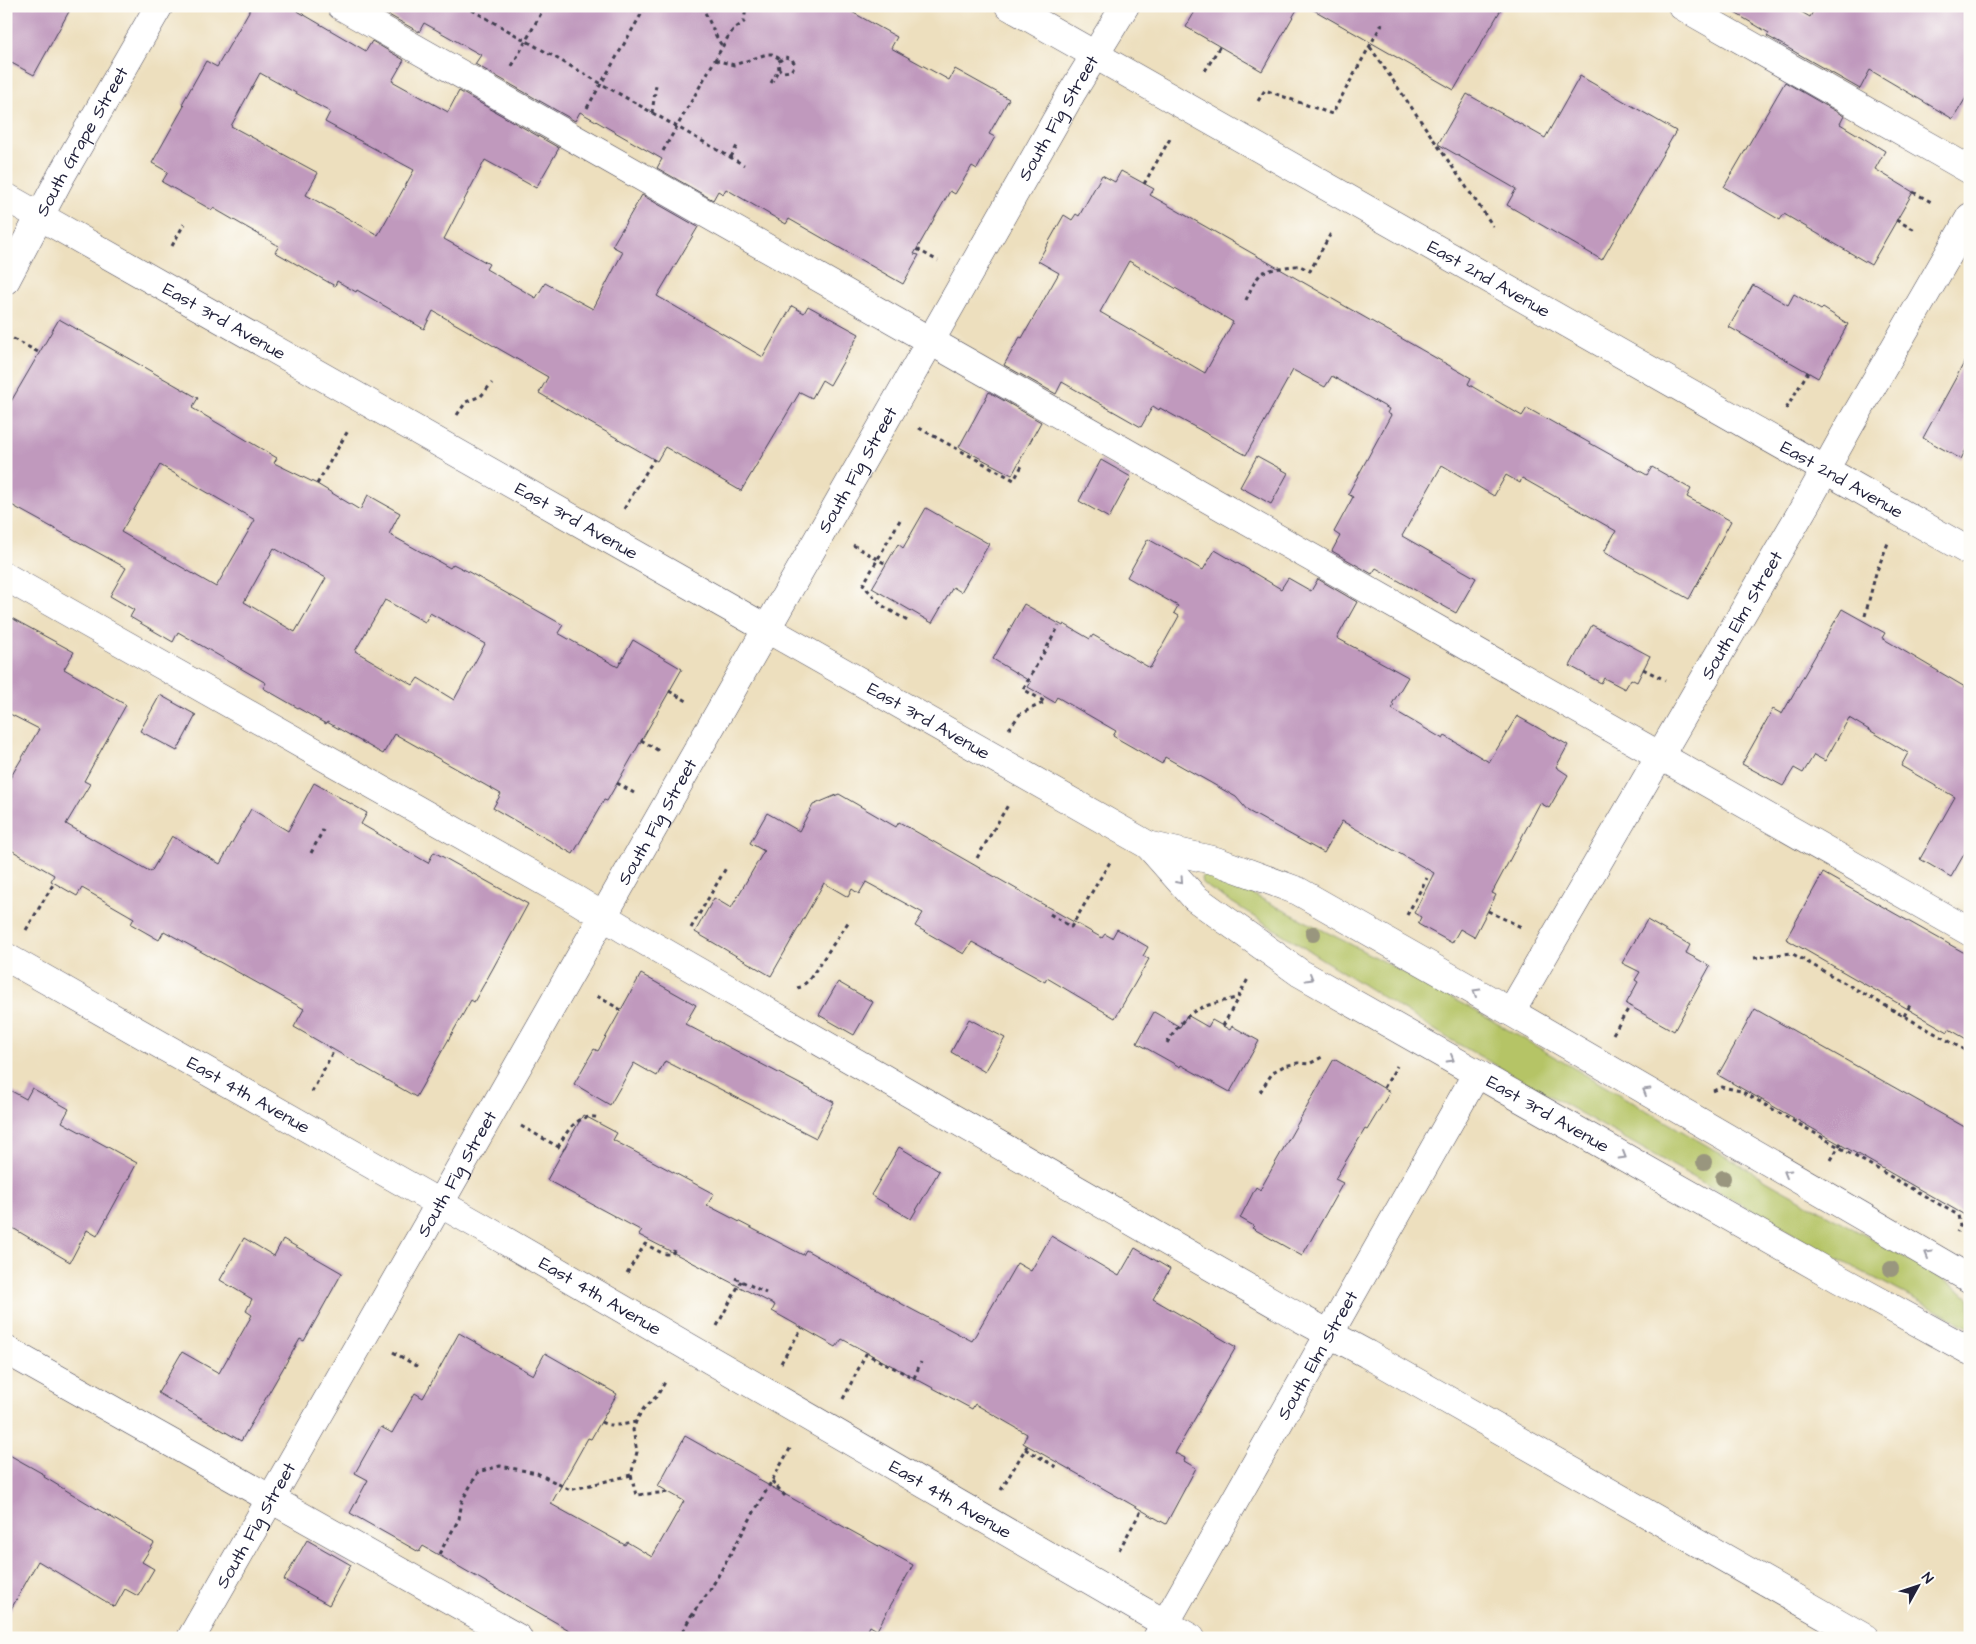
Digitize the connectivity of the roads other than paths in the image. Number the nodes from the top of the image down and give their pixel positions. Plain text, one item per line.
1 (159, 6) edge
2 (341, 6) edge
3 (1009, 6) edge
4 (1125, 6) edge
5 (1682, 6) edge
6 (1095, 55) junction
7 (1970, 170) edge
8 (6, 197) edge
9 (40, 216) junction
10 (1970, 217) edge
11 (6, 280) edge
12 (930, 341) junction
13 (1825, 470) junction
14 (1970, 552) edge
15 (6, 577) edge
16 (766, 628) junction
17 (1659, 755) junction
18 (1137, 840) junction
19 (603, 915) junction
20 (1970, 932) edge
21 (8, 958) edge
22 (1511, 1012) junction
23 (1477, 1073) junction
24 (440, 1203) junction
25 (1970, 1279) edge
26 (1329, 1334) junction
27 (6, 1350) edge
28 (1970, 1351) edge
29 (270, 1499) junction
30 (1161, 1630) edge
31 (191, 1638) edge
32 (518, 1638) edge
33 (1191, 1638) edge
34 (1865, 1638) edge

1 - 9 street, South Grape Street
2 - 12 street
3 - 6 street, East 2nd Avenue
4 - 6 street, South Fig Street
5 - 7 street
6 - 12 street, South Fig Street
6 - 13 street, East 2nd Avenue
8 - 9 street, East 3rd Avenue
9 - 11 street, South Grape Street
9 - 16 street, East 3rd Avenue
10 - 13 street, South Elm Street
12 - 16 street, South Fig Street
12 - 17 street
13 - 14 street, East 2nd Avenue
13 - 17 street, South Elm Street
15 - 19 street
16 - 18 street, East 3rd Avenue
16 - 19 street, South Fig Street
17 - 20 street
17 - 22 street, South Elm Street
22 -> 18 street, East 3rd Avenue
18 -> 23 street, East 3rd Avenue
19 - 24 street, South Fig Street
19 - 26 street
21 - 24 street, East 4th Avenue
25 -> 22 street, East 3rd Avenue
23 - 26 street, South Elm Street
23 -> 28 street, East 3rd Avenue
24 - 29 street, South Fig Street
24 - 30 street, East 4th Avenue
26 - 30 street, South Elm Street
26 - 34 street
27 - 29 street
29 - 31 street, South Fig Street
29 - 32 street
30 - 33 street, East 4th Avenue

